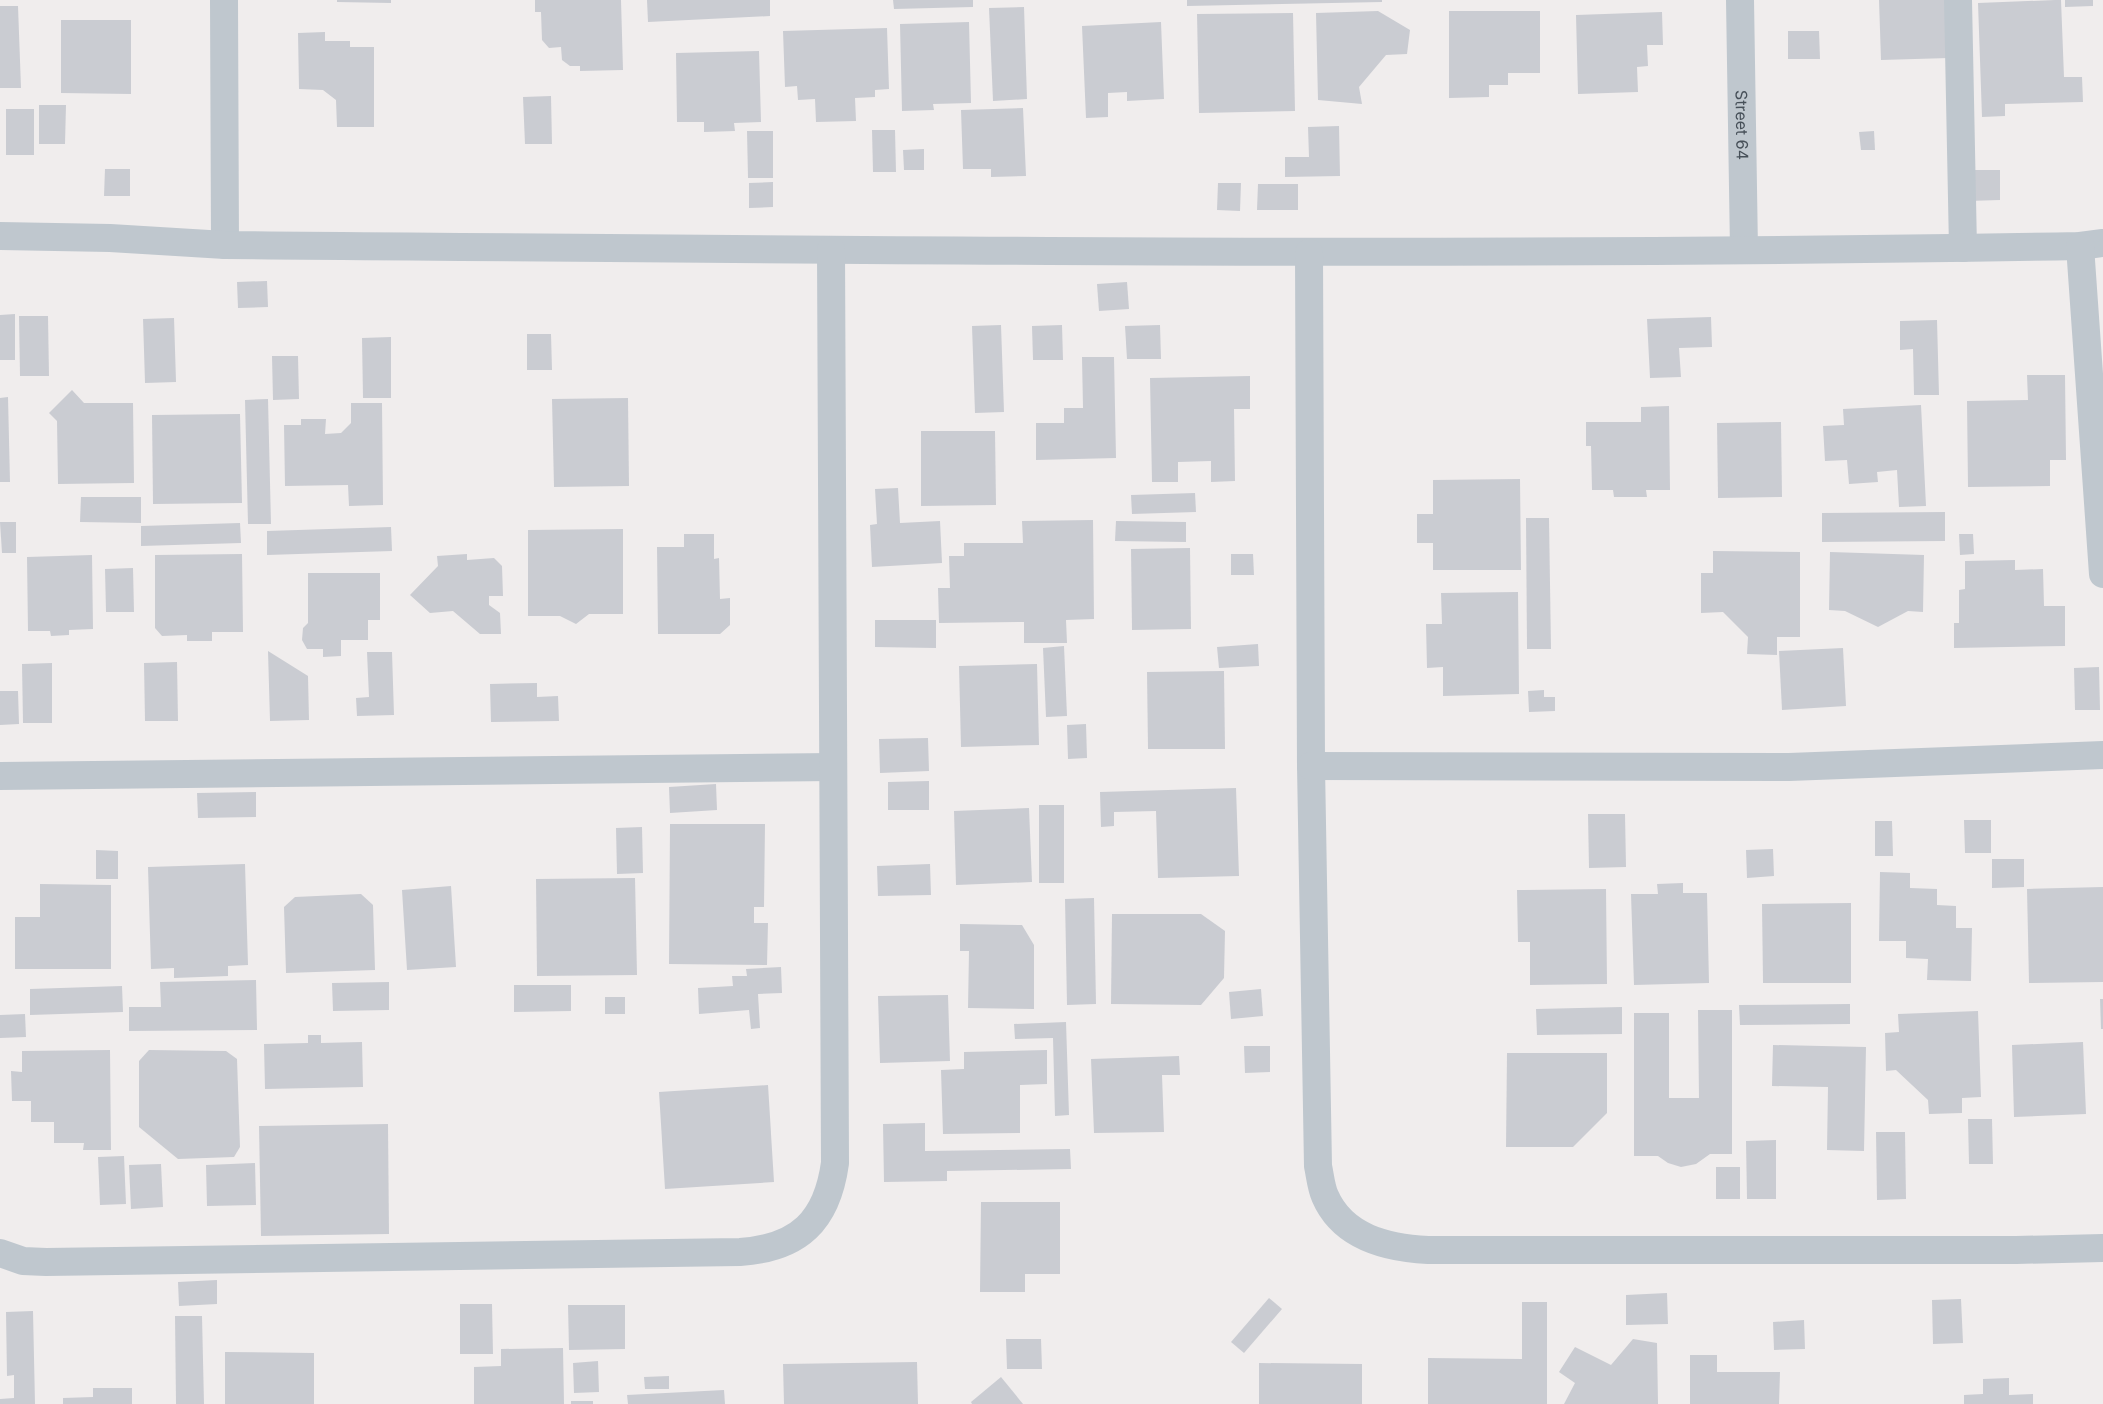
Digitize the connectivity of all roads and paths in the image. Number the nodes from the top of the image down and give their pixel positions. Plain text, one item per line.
1 (224, 0) edge
2 (1740, 0) edge
3 (1958, 0) edge
4 (0, 236) edge
5 (225, 245) junction
6 (2092, 245) edge
7 (1963, 248) junction
8 (831, 250) junction
9 (1744, 250) junction
10 (1309, 252) junction
11 (2103, 574) edge
12 (2103, 755) edge
13 (1311, 766) junction
14 (833, 767) junction
15 (0, 776) edge
16 (2103, 1248) edge
17 (0, 1253) edge

1 - 5 street
2 - 9 street, Street 64
3 - 7 street
4 - 5 street
5 - 8 street
6 - 7 street
6 - 11 street
7 - 9 street
8 - 10 street
8 - 14 street
9 - 10 street
10 - 13 street
12 - 13 street
13 - 16 street
14 - 15 street
14 - 17 street

